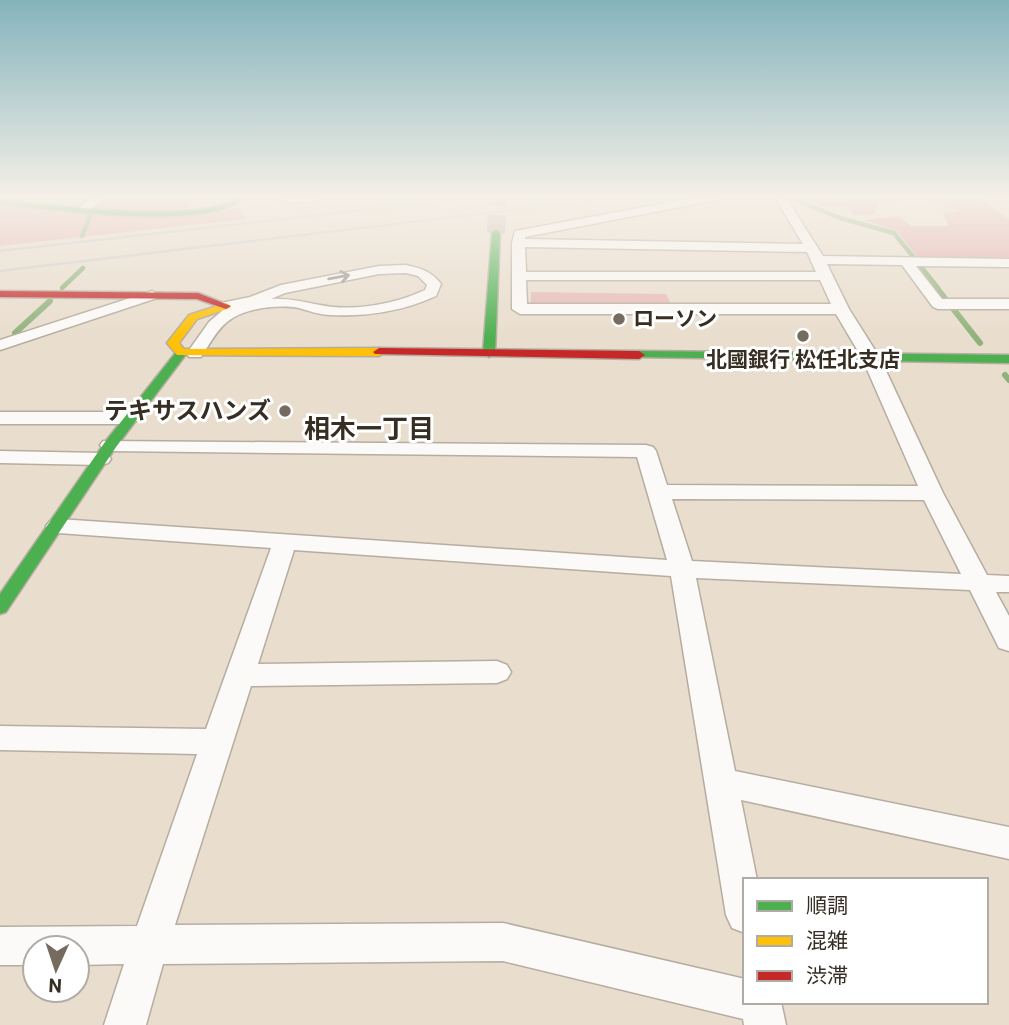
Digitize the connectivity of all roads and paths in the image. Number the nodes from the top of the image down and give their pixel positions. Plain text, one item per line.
1 (518, 243) tunnel mouth
2 (495, 244) tunnel mouth
3 (605, 244) edge
4 (808, 244) edge
5 (814, 254) junction
6 (906, 262) junction
7 (1009, 263) edge
8 (519, 276) junction
9 (823, 276) junction
10 (314, 282) junction
11 (0, 293) edge
12 (152, 295) junction
13 (301, 304) junction
14 (1009, 304) edge
15 (228, 309) junction
16 (841, 309) junction
17 (0, 338) edge
18 (18, 339) junction
19 (0, 345) edge
20 (188, 353) junction
21 (489, 353) junction
22 (871, 358) junction
23 (1007, 362) edge
24 (0, 418) edge
25 (131, 418) junction
26 (105, 452) junction
27 (0, 457) edge
28 (658, 492) junction
29 (932, 493) junction
30 (58, 526) junction
31 (285, 541) junction
32 (682, 569) junction
33 (978, 582) junction
34 (1009, 584) edge
35 (0, 608) edge
36 (1009, 641) edge
37 (497, 672) dead end
38 (240, 676) junction
39 (0, 738) edge
40 (218, 742) junction
41 (720, 782) junction
42 (1009, 843) edge
43 (743, 904) edge
44 (149, 945) junction
45 (0, 946) edge
46 (743, 999) edge
47 (760, 1004) edge
48 (125, 1025) edge
49 (765, 1025) edge

1 - 8 street
2 - 21 street
3 - 5 street
4 - 5 street
5 - 6 street
5 - 9 street
6 - 7 street
6 - 14 street
8 - 9 street
8 - 16 street
9 - 16 street
10 - 13 street
10 -> 13 street
10 - 15 street
11 - 12 street
12 - 15 street
12 - 18 street
13 - 15 street
15 - 20 street
15 - 20 street
16 - 22 street
17 - 18 street
18 - 19 street
20 - 21 street
20 - 25 street
21 - 22 street
22 - 23 street
22 - 29 street
24 - 25 street
25 - 26 street
26 - 27 street
26 - 28 street
26 - 30 street
28 - 29 street
28 - 32 street
29 - 33 street
30 - 31 street
30 - 35 street
31 - 32 street
31 - 38 street
32 - 33 street
32 - 41 street
33 - 34 street
33 - 36 street
37 - 38 street
38 - 40 street
39 - 40 street
40 - 44 street
41 - 42 street
41 - 43 street
44 - 45 street
44 - 46 street
44 - 48 street
47 - 49 street

